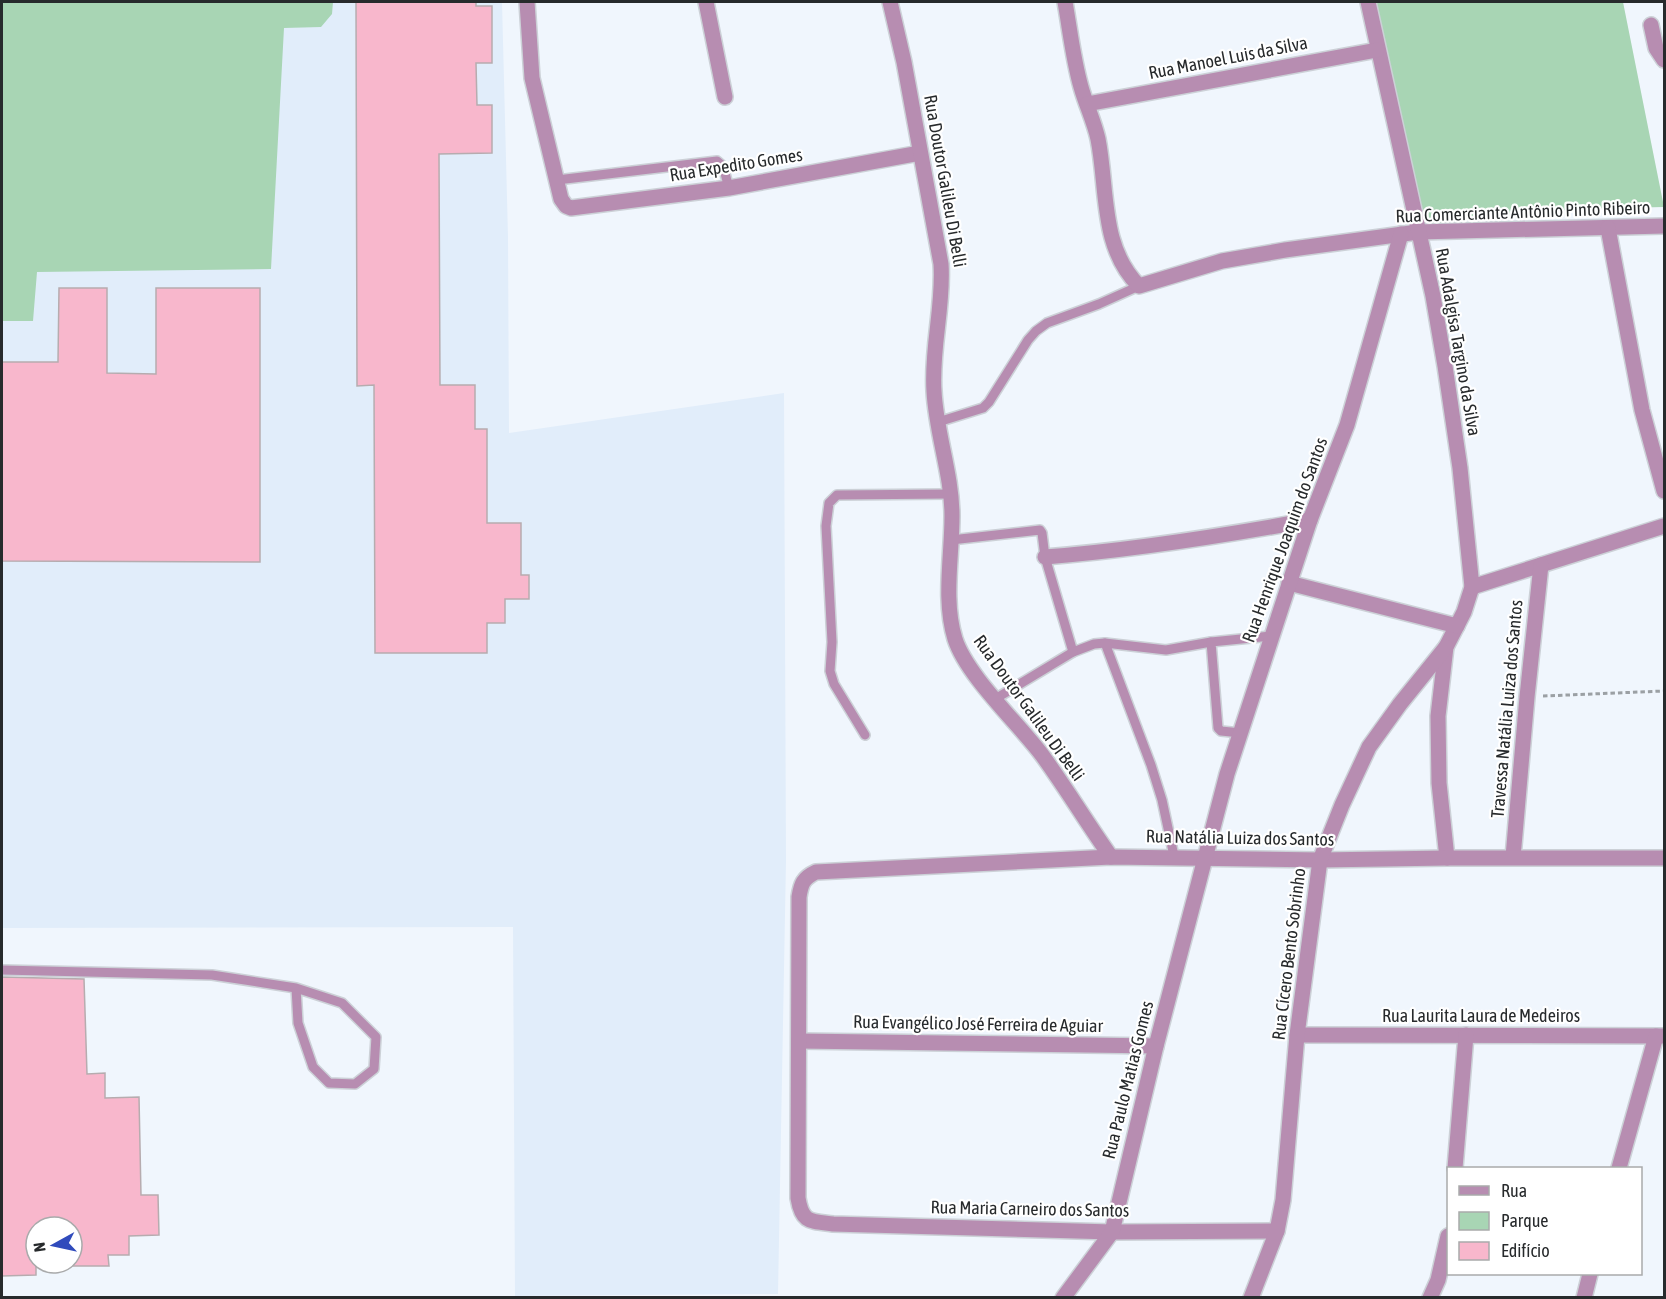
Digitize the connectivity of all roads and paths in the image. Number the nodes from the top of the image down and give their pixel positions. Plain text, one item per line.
1 (527, 2) edge
2 (705, 2) edge
3 (890, 2) edge
4 (1065, 2) edge
5 (1368, 2) edge
6 (1651, 25) dead end
7 (1377, 50) junction
8 (1665, 60) edge
9 (725, 97) dead end
10 (1087, 104) junction
11 (920, 153) junction
12 (557, 180) junction
13 (729, 188) junction
14 (1665, 226) edge
15 (1608, 228) junction
16 (1418, 232) junction
17 (1401, 234) junction
18 (1139, 286) junction
19 (938, 422) junction
20 (1658, 449) edge
21 (1665, 491) edge
22 (950, 494) junction
23 (1310, 520) junction
24 (1665, 526) edge
25 (951, 540) junction
26 (1045, 557) junction
27 (1541, 565) junction
28 (1288, 583) junction
29 (1472, 587) junction
30 (1457, 626) junction
31 (1271, 636) junction
32 (1211, 642) junction
33 (1105, 643) junction
34 (1446, 647) junction
35 (1073, 652) junction
36 (1665, 691) edge
37 (1527, 697) junction
38 (995, 699) junction
39 (1241, 733) junction
40 (865, 735) dead end
41 (1174, 856) junction
42 (1111, 857) junction
43 (1204, 857) junction
44 (1513, 857) junction
45 (1447, 858) junction
46 (1665, 858) edge
47 (1320, 860) junction
48 (2, 970) edge
49 (296, 988) junction
50 (1297, 1035) junction
51 (1466, 1035) junction
52 (1660, 1036) edge
53 (799, 1041) junction
54 (1156, 1046) junction
55 (1455, 1167) edge
56 (1619, 1167) edge
57 (1112, 1232) junction
58 (1277, 1232) junction
59 (1447, 1243) edge
60 (1590, 1275) edge
61 (1063, 1298) edge
62 (1251, 1298) edge
63 (1430, 1298) edge
64 (1584, 1298) edge

1 - 12 street
2 - 9 street
3 - 11 street, Rua Doutor Galileu Di Belli
4 - 10 street
5 - 7 street, Rua Adalgisa Targino da Silva
6 - 8 street
7 - 10 street, Rua Manoel Luis da Silva
7 - 16 street, Rua Adalgisa Targino da Silva
10 - 18 street
11 - 13 street, Rua Expedito Gomes
11 - 19 street, Rua Doutor Galileu Di Belli
12 - 13 lane
12 - 13 street, Rua Expedito Gomes
14 - 15 street, Rua Comerciante Antônio Pinto Ribeiro
15 - 16 street, Rua Comerciante Antônio Pinto Ribeiro
15 - 20 street
16 - 17 street, Rua Comerciante Antônio Pinto Ribeiro
16 - 29 street, Rua Adalgisa Targino da Silva
17 - 18 street, Rua Comerciante Antônio Pinto Ribeiro
17 - 23 street, Rua Henrique Joaquim do Santos
18 - 19 lane, Rua Comerciante Antônio Pinto Ribeiro
19 - 22 street, Rua Doutor Galileu Di Belli
20 - 21 street
22 - 25 street, Rua Doutor Galileu Di Belli
22 - 40 lane
23 - 26 street
23 - 28 street, Rua Henrique Joaquim do Santos
24 - 27 street
25 - 26 lane
25 - 38 street, Rua Doutor Galileu Di Belli
26 - 35 lane
27 - 29 street
27 - 37 street, Travessa Natália Luiza dos Santos
28 - 30 street
28 - 31 street, Rua Henrique Joaquim do Santos
29 - 30 street
30 - 34 street
31 - 32 lane
31 - 39 street, Rua Henrique Joaquim do Santos
32 - 33 lane
32 - 39 lane
33 - 35 lane
33 - 41 lane
34 - 45 street
34 - 47 street, Rua Cícero Bento Sobrinho
35 - 38 lane
36 - 37 path
37 - 44 street, Travessa Natália Luiza dos Santos
38 - 42 street, Rua Doutor Galileu Di Belli
39 - 43 street, Rua Henrique Joaquim do Santos
41 - 42 street, Rua Natália Luiza dos Santos
41 - 43 street, Rua Natália Luiza dos Santos
42 - 53 street, Rua Natália Luiza dos Santos
43 - 47 street, Rua Natália Luiza dos Santos
43 - 54 street, Rua Paulo Matias Gomes
44 - 45 street, Rua Natália Luiza dos Santos
44 - 46 street, Rua Natália Luiza dos Santos
45 - 47 street, Rua Natália Luiza dos Santos
47 - 50 street, Rua Cícero Bento Sobrinho
48 - 49 lane
49 - 49 lane
50 - 51 street, Rua Laurita Laura de Medeiros
50 - 58 street, Rua Cícero Bento Sobrinho
51 - 52 street, Rua Laurita Laura de Medeiros
51 - 55 street
52 - 56 street
53 - 54 street, Rua Evangélico José Ferreira de Aguiar
53 - 57 street, Rua Maria Carneiro dos Santos
54 - 57 street, Rua Paulo Matias Gomes
57 - 58 street, Rua Maria Carneiro dos Santos
57 - 61 street, Rua Paulo Matias Gomes
58 - 62 street, Rua Cícero Bento Sobrinho
59 - 63 street
60 - 64 street

